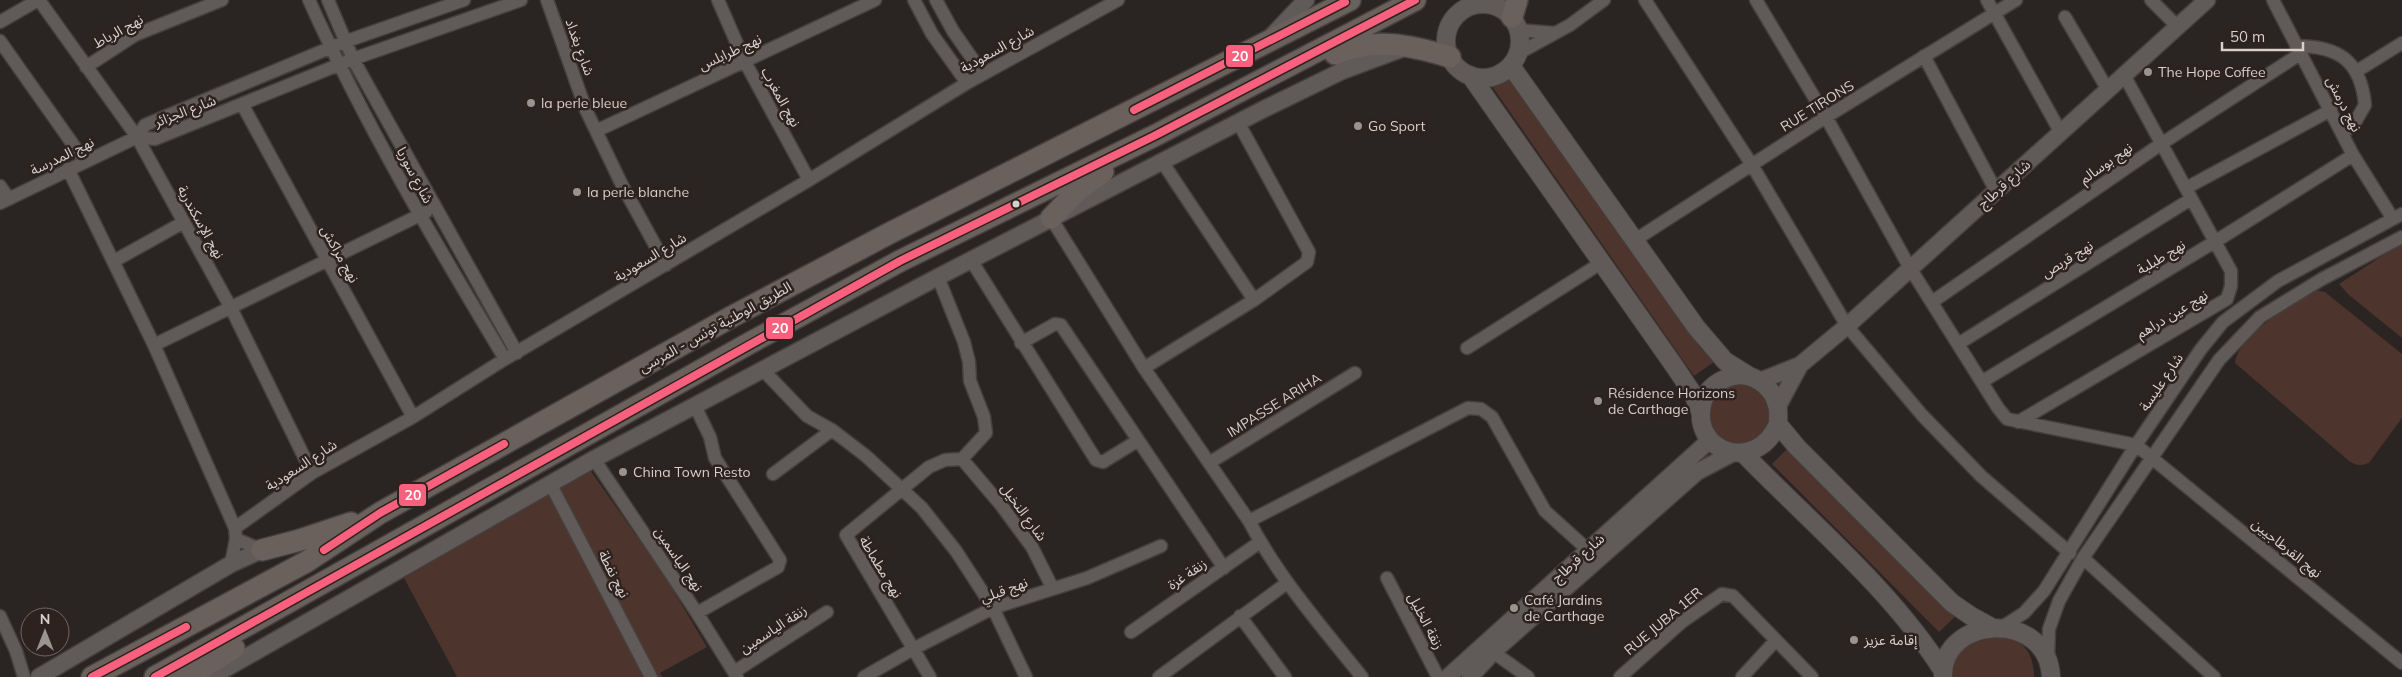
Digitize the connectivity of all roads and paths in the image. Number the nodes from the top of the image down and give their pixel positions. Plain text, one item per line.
1 (39, 0) edge
2 (222, 0) edge
3 (309, 0) edge
4 (328, 0) edge
5 (464, 0) edge
6 (521, 0) edge
7 (547, 0) edge
8 (718, 0) edge
9 (875, 0) edge
10 (914, 0) edge
11 (936, 0) edge
12 (1096, 0) edge
13 (1118, 0) edge
14 (1306, 0) edge
15 (1350, 0) edge
16 (1415, 0) edge
17 (1604, 0) edge
18 (1645, 0) edge
19 (1756, 0) edge
20 (1986, 0) edge
21 (2016, 0) edge
22 (2151, 0) edge
23 (2206, 0) edge
24 (2273, 0) edge
25 (1994, 13) junction
26 (1516, 16) edge
27 (2065, 17) dead end
28 (1084, 18) junction
29 (0, 22) edge
30 (2177, 26) junction
31 (1555, 33) junction
32 (0, 41) edge
33 (344, 42) junction
34 (1266, 42) junction
35 (2402, 43) edge
36 (1411, 45) junction
37 (330, 48) junction
38 (2298, 50) junction
39 (1924, 56) junction
40 (1450, 57) junction
41 (353, 59) junction
42 (1515, 59) junction
43 (745, 62) junction
44 (338, 64) junction
45 (86, 67) junction
46 (2358, 71) junction
47 (983, 74) junction
48 (1470, 75) junction
49 (2124, 75) junction
50 (967, 83) junction
51 (2108, 90) junction
52 (1229, 98) junction
53 (242, 104) junction
54 (2330, 110) junction
55 (1826, 117) junction
56 (1238, 122) junction
57 (596, 131) junction
58 (2061, 133) junction
59 (2342, 134) junction
60 (1154, 136) junction
61 (137, 137) junction
62 (2161, 144) junction
63 (2353, 155) junction
64 (84, 160) junction
65 (1161, 160) junction
66 (1752, 165) junction
67 (68, 168) junction
68 (809, 180) junction
69 (0, 186) edge
70 (1996, 191) junction
71 (2189, 194) junction
72 (4, 201) edge
73 (434, 208) junction
74 (419, 215) junction
75 (2397, 216) edge
76 (1051, 218) junction
77 (184, 222) junction
78 (2402, 237) edge
79 (1635, 240) junction
80 (2216, 241) junction
81 (971, 260) junction
82 (114, 261) junction
83 (326, 262) junction
84 (1601, 263) junction
85 (666, 265) junction
86 (1910, 268) junction
87 (938, 277) junction
88 (1254, 300) junction
89 (1932, 302) junction
90 (231, 308) junction
91 (1847, 326) junction
92 (1021, 343) junction
93 (1958, 344) junction
94 (154, 346) junction
95 (1468, 348) dead end
96 (511, 356) junction
97 (1800, 365) junction
98 (1144, 368) junction
99 (764, 370) junction
100 (1355, 373) dead end
101 (1754, 378) junction
102 (1982, 381) junction
103 (695, 406) junction
104 (1778, 406) junction
105 (1700, 411) junction
106 (413, 417) junction
107 (2018, 422) junction
108 (1778, 424) junction
109 (832, 430) junction
110 (1710, 440) junction
111 (1137, 441) junction
112 (2136, 445) junction
113 (1738, 453) junction
114 (2152, 457) junction
115 (594, 459) junction
116 (962, 459) junction
117 (1209, 463) junction
118 (312, 473) junction
119 (773, 474) dead end
120 (552, 485) junction
121 (902, 488) junction
122 (380, 514) junction
123 (1249, 521) junction
124 (235, 534) junction
125 (1260, 542) junction
126 (1162, 546) dead end
127 (1587, 549) junction
128 (262, 550) junction
129 (2070, 553) junction
130 (2083, 558) junction
131 (232, 564) junction
132 (1224, 568) junction
133 (1386, 578) dead end
134 (1287, 583) junction
135 (314, 588) junction
136 (1053, 589) junction
137 (993, 608) junction
138 (697, 612) junction
139 (827, 612) dead end
140 (1240, 616) junction
141 (1, 621) edge
142 (1996, 627) junction
143 (1131, 632) dead end
144 (1776, 640) junction
145 (913, 649) junction
146 (1493, 652) junction
147 (2402, 663) edge
148 (2050, 673) edge
149 (736, 674) edge
150 (1943, 674) edge
151 (1163, 676) edge
152 (24, 677) edge
153 (39, 677) edge
154 (92, 677) edge
155 (155, 677) edge
156 (187, 677) edge
157 (211, 677) edge
158 (651, 677) edge
159 (864, 677) edge
160 (930, 677) edge
161 (1026, 677) edge
162 (1286, 677) edge
163 (1362, 677) edge
164 (1438, 677) edge
165 (1448, 677) edge
166 (1470, 677) edge
167 (1528, 677) edge
168 (1620, 677) edge
169 (1742, 677) edge
170 (1812, 677) edge
171 (2214, 677) edge

1 - 29 street
1 - 45 street, نهج الإسكندرية
2 - 45 street, نهج الرباط
3 - 37 street, شارع سوريا
4 - 33 street, شارع سوريا
5 - 33 street, شارع الجزائر
6 - 41 street, شارع الجزائر
7 - 57 street, شارع بغداد
8 - 43 street, نهج المغرب
9 - 43 street, نهج طرابلس
10 - 50 street
11 - 47 street
12 - 28 street
13 - 28 street, شارع السعودية
14 - 34 street
15 - 34 highway, الطريق الوطنية تونس - المرسى
16 - 52 highway
17 - 31 street
18 - 66 street
19 - 55 street
20 - 25 street
21 - 25 street, RUE TIRONS
22 - 30 street
23 - 30 street, شارع قرطاج
24 - 38 street, نهج درمش
25 - 39 street, RUE TIRONS
25 - 58 street
26 - 31 street
26 - 40 main road
26 - 42 main road
27 - 51 street
28 - 47 street, شارع السعودية
30 - 49 street, شارع قرطاج
31 - 42 street
32 - 64 street
33 - 37 street, شارع الجزائر
33 - 41 street, شارع سوريا
34 - 122 highway, الطريق الوطنية تونس - المرسى
35 - 46 street
36 - 40 highway
36 - 52 highway
36 - 56 street
37 - 44 street, شارع سوريا
37 - 61 street, شارع الجزائر
38 - 46 street
38 - 54 street, نهج درمش
38 - 62 street, نهج بوسالم
39 - 55 street, RUE TIRONS
39 - 70 street
40 - 48 main road
41 - 44 street, شارع الجزائر
41 - 73 street, شارع سوريا
42 - 48 main road
42 - 79 main road
43 - 57 street, نهج طرابلس
43 - 68 street, نهج المغرب
44 - 53 street, شارع الجزائر
44 - 74 street, شارع سوريا
45 - 61 street, نهج الإسكندرية
46 - 59 street
47 - 50 street, شارع السعودية
48 - 84 main road
49 - 51 street, شارع قرطاج
49 - 62 street, نهج عين دراهم
50 - 68 street, شارع السعودية
51 - 58 street, شارع قرطاج
52 - 60 highway
53 - 61 street, شارع الجزائر
53 - 83 street, نهج مراكش
54 - 59 street, نهج درمش
54 - 71 street, نهج قربص
55 - 66 street, RUE TIRONS
55 - 86 street
56 - 65 street
56 - 88 street
57 - 85 street, شارع بغداد
58 - 70 street, شارع قرطاج
59 - 63 street, نهج درمش
60 - 76 highway
60 - 135 highway
61 - 64 street, نهج المدرسة
61 - 77 street, نهج الإسكندرية
62 - 71 street, نهج عين دراهم
62 - 89 street, نهج بوسالم
63 - 75 street, نهج درمش
63 - 80 street, نهج طبلبة
64 - 67 street, نهج المدرسة
65 - 76 street
65 - 88 street
66 - 79 street, RUE TIRONS
66 - 91 street
67 - 72 street, نهج المدرسة
67 - 82 street
68 - 85 street, شارع السعودية
69 - 72 street
70 - 86 street, شارع قرطاج
71 - 80 street, نهج عين دراهم
71 - 93 street, نهج قربص
73 - 74 street
73 - 96 street, شارع سوريا
74 - 83 street
74 - 96 street, شارع سوريا
75 - 112 street, شارع عليسة
76 - 81 street
76 - 98 street
77 - 82 street
77 - 90 street, نهج الإسكندرية
78 - 114 street
79 - 101 main road
80 - 102 street, نهج طبلبة
80 - 107 street, نهج عين دراهم
81 - 87 street
81 - 92 street
82 - 94 street
83 - 90 street
83 - 106 street, نهج مراكش
84 - 95 street
84 - 105 main road
85 - 96 street, شارع السعودية
86 - 89 street
86 - 91 street, شارع قرطاج
87 - 99 street
87 - 116 street
88 - 98 street
89 - 93 street
90 - 94 street
90 - 118 street, نهج الإسكندرية
91 - 97 street, شارع قرطاج
91 - 129 street
92 - 111 street
92 - 111 street
93 - 102 street
94 - 124 street
96 - 106 street, شارع السعودية
97 - 101 street, شارع قرطاج
97 - 104 street, شارع قرطاج
98 - 117 street
99 - 103 street
99 - 109 street
100 - 117 street, IMPASSE ARIHA
101 - 104 main road
101 - 105 main road
102 - 107 street
103 - 115 street
103 - 138 street
104 - 108 main road
105 - 110 main road
106 - 118 street, شارع السعودية
107 - 112 street
108 - 113 main road
108 - 142 main road
109 - 119 street
109 - 121 street
110 - 113 main road
110 - 127 street, شارع قرطاج
111 - 132 street
112 - 114 street, نهج القرطاجيين
112 - 129 street, شارع عليسة
113 - 146 street, شارع قرطاج
113 - 150 main road
114 - 130 street
114 - 147 street, نهج القرطاجيين
115 - 120 street
115 - 138 street, نهج الياسمين
116 - 121 street
116 - 136 street, شارع النخيل
117 - 123 street
118 - 124 street, شارع السعودية
120 - 157 street
120 - 158 street, نهج نفطة
121 - 137 street
121 - 145 street, نهج مطماطة
122 - 128 highway
122 - 154 highway, الطريق الوطنية تونس - المرسى
123 - 125 street
123 - 127 street
124 - 128 street
124 - 131 street
125 - 132 street, زنقة غزة
125 - 134 street
126 - 136 street, نهج قبلي
127 - 165 street, شارع قرطاج
128 - 131 street
129 - 142 street, شارع عليسة
130 - 148 street
130 - 171 street
131 - 153 street
132 - 143 street, زنقة غزة
133 - 164 street, زنقة الخليل
134 - 140 street
134 - 163 street
135 - 155 highway
135 - 156 highway
136 - 137 street, نهج قبلي
137 - 145 street, نهج قبلي
137 - 161 street
138 - 149 street, نهج الياسمين
139 - 149 street, زنقة الياسمين
140 - 151 street
140 - 162 street
141 - 152 street
142 - 148 main road
142 - 150 main road
144 - 168 street, RUE JUBA 1ER
144 - 169 street
144 - 170 street, RUE JUBA 1ER
145 - 159 street, نهج قبلي
145 - 160 street, نهج مطماطة
146 - 166 street, شارع قرطاج
146 - 167 street

